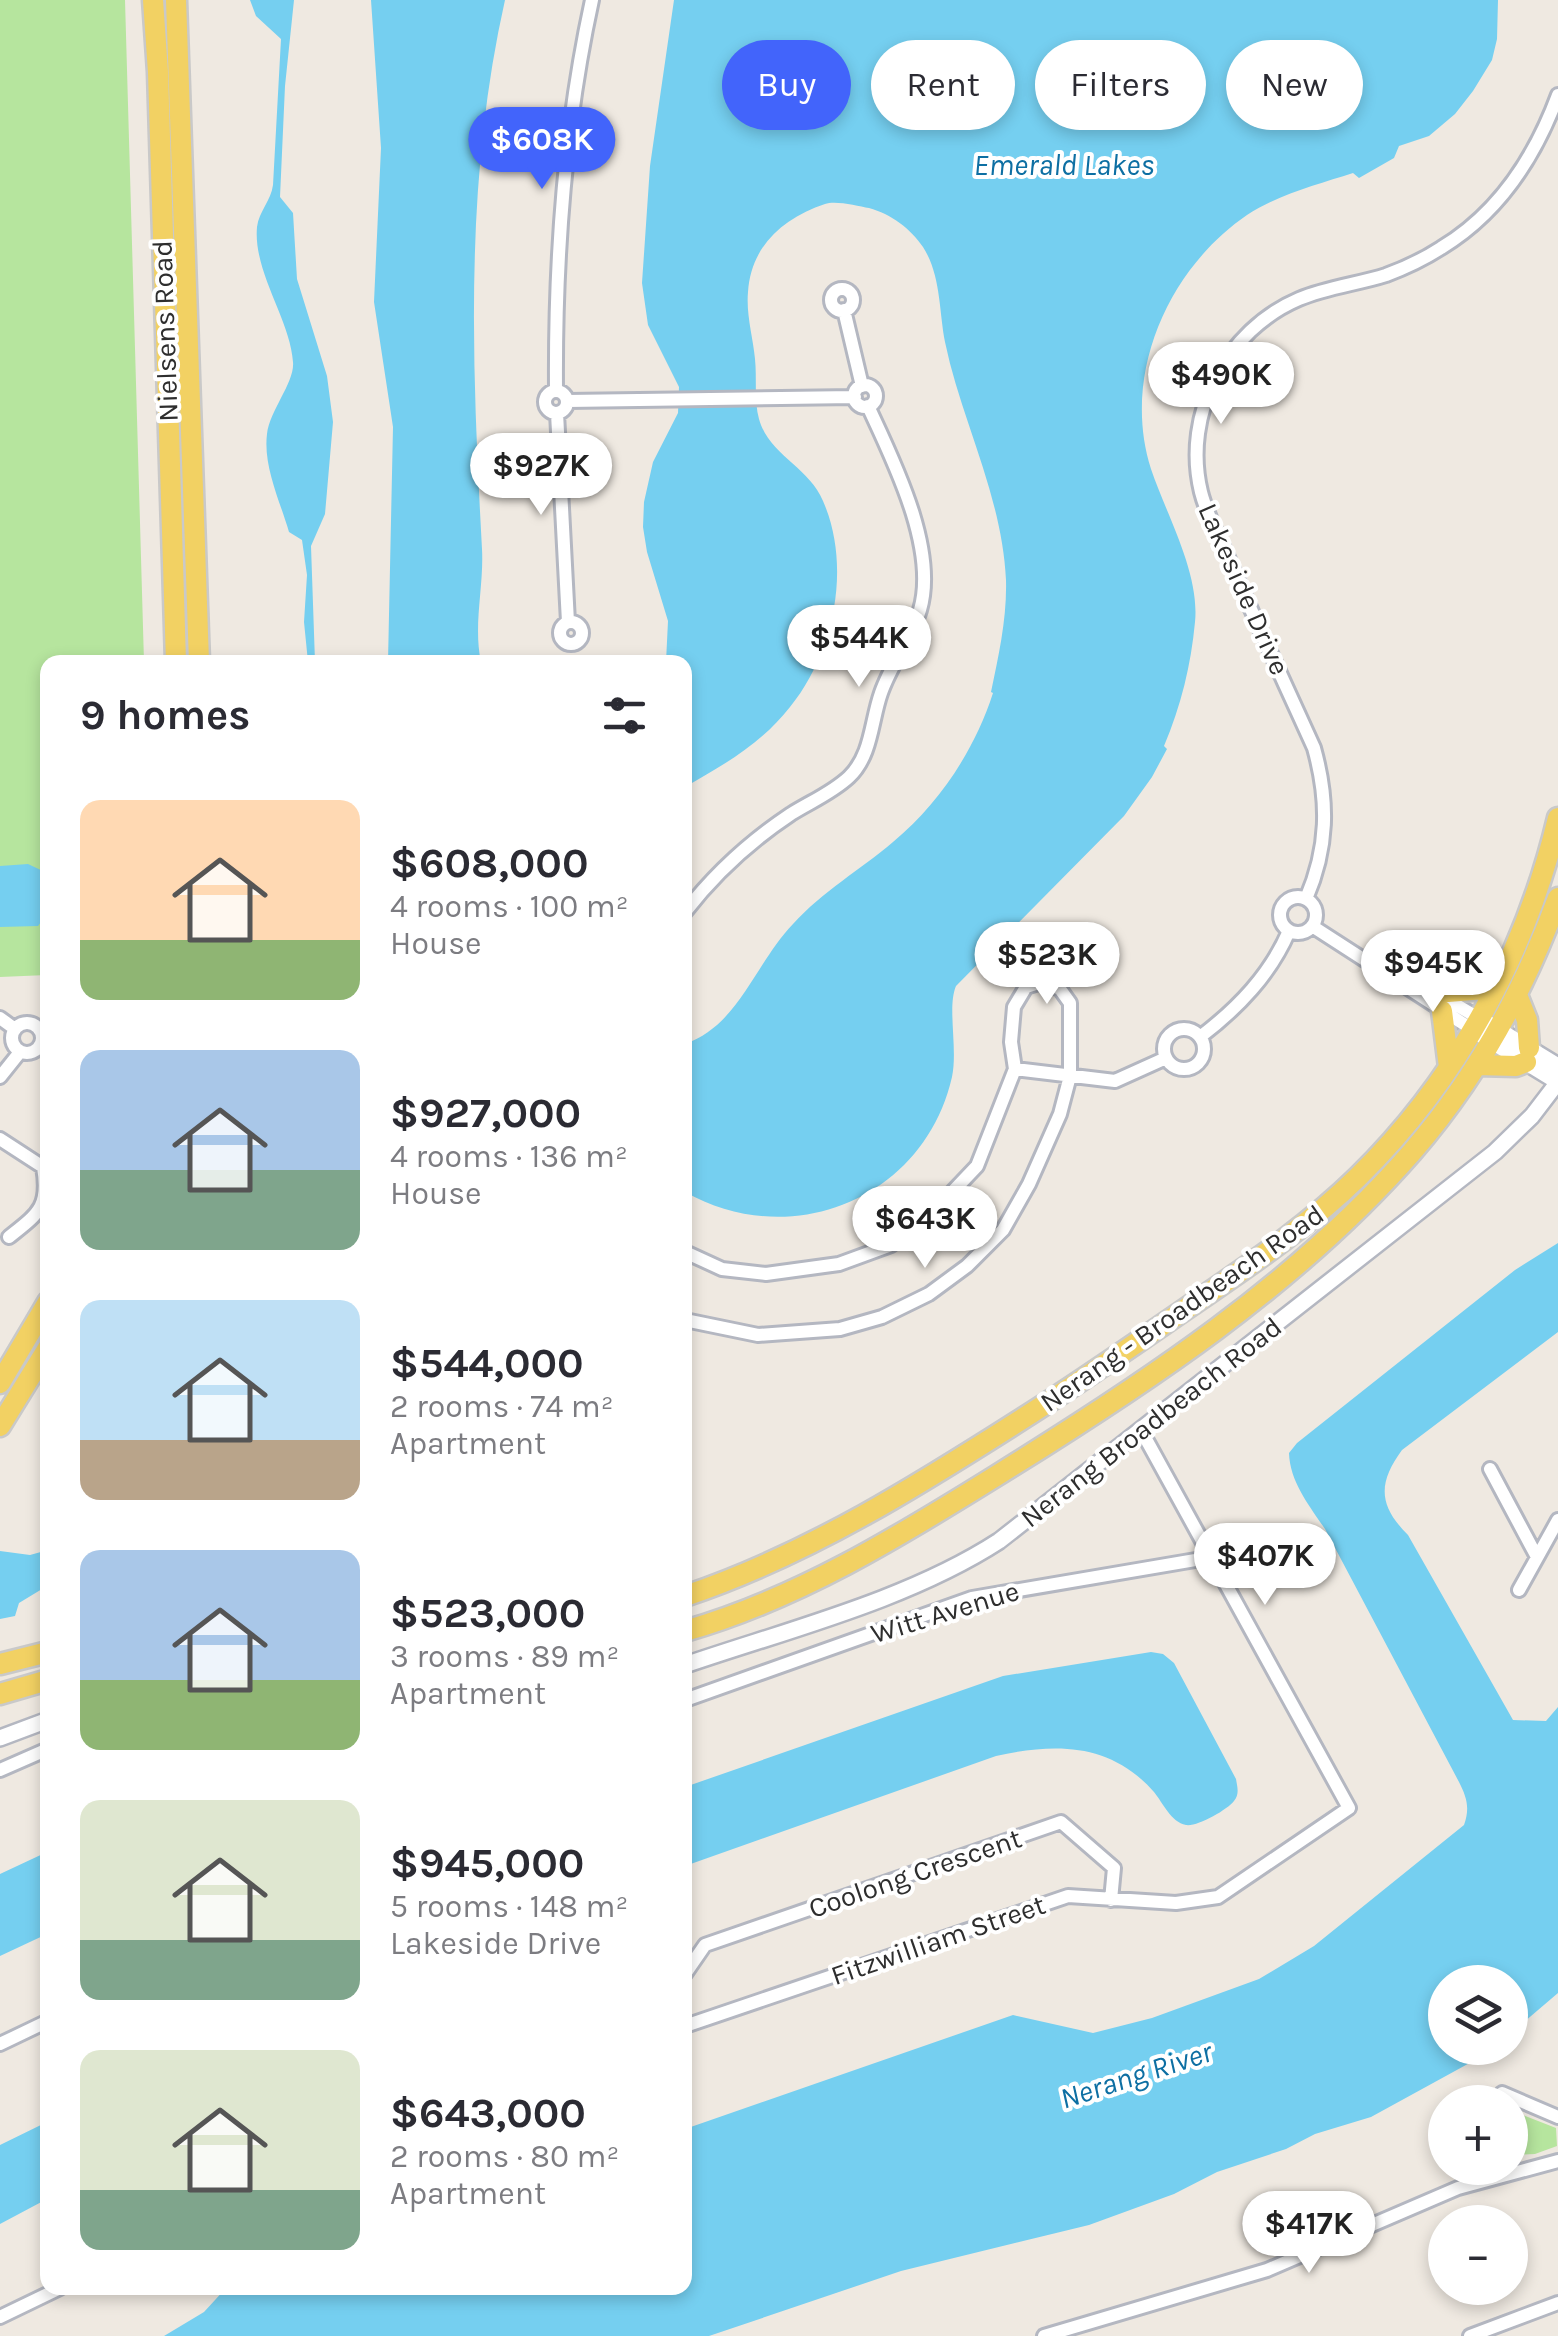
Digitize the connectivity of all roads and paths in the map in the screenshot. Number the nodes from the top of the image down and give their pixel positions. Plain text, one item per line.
1 (153, 0) edge
2 (176, 0) edge
3 (592, 0) edge
4 (1558, 95) edge
5 (844, 310) dead end
6 (556, 390) junction
7 (858, 392) junction
8 (567, 402) junction
9 (556, 413) junction
10 (568, 622) dead end
11 (176, 655) edge
12 (199, 655) edge
13 (1558, 818) edge
14 (1558, 898) edge
15 (1306, 899) junction
16 (692, 903) edge
17 (1312, 926) junction
18 (1289, 931) junction
19 (1496, 988) junction
20 (1518, 995) junction
21 (1439, 1002) junction
22 (0, 1018) edge
23 (15, 1028) junction
24 (40, 1030) edge
25 (1486, 1030) junction
26 (1200, 1037) junction
27 (40, 1047) edge
28 (20, 1052) junction
29 (1527, 1055) junction
30 (1166, 1058) junction
31 (1477, 1065) junction
32 (1558, 1066) edge
33 (1450, 1067) junction
34 (1014, 1069) junction
35 (1070, 1076) junction
36 (0, 1077) edge
37 (1558, 1082) edge
38 (0, 1139) edge
39 (40, 1166) edge
40 (40, 1209) edge
41 (8, 1238) dead end
42 (692, 1255) edge
43 (40, 1315) edge
44 (692, 1321) edge
45 (40, 1361) edge
46 (0, 1382) edge
47 (0, 1426) edge
48 (1141, 1430) junction
49 (1490, 1470) dead end
50 (1558, 1520) edge
51 (1213, 1557) junction
52 (1536, 1557) junction
53 (1519, 1590) dead end
54 (692, 1593) edge
55 (692, 1628) edge
56 (40, 1654) edge
57 (692, 1662) edge
58 (0, 1664) edge
59 (40, 1682) edge
60 (0, 1694) edge
61 (692, 1698) edge
62 (40, 1723) edge
63 (0, 1738) edge
64 (40, 1752) edge
65 (0, 1770) edge
66 (1111, 1900) junction
67 (692, 1963) edge
68 (692, 2024) edge
69 (40, 2025) edge
70 (0, 2044) edge
71 (1528, 2104) edge
72 (1558, 2116) edge
73 (1558, 2162) edge
74 (46, 2295) edge
75 (1558, 2303) edge
76 (0, 2317) edge
77 (1044, 2336) edge
78 (1470, 2336) edge

1 - 11 main road, Nielsens Road
2 - 12 main road, Nielsens Road
3 - 6 street
4 - 15 street, Lakeside Drive
5 - 7 street
6 - 8 street
6 - 9 street
7 - 8 street
7 - 16 street
8 - 9 street
9 - 10 street
13 - 19 main road, Nerang - Broadbeach Road
14 - 20 main road, Nerang - Broadbeach Road
15 - 17 street
15 - 18 street
17 - 18 street
17 - 21 street
18 - 26 street
19 - 21 main road
19 - 25 main road, Nerang - Broadbeach Road
20 - 25 main road, Nerang - Broadbeach Road
20 - 29 main road
21 - 25 street
21 - 33 main road
22 - 23 street
23 - 24 street
23 - 28 street
25 - 29 street, Nerang Broadbeach Road
25 - 31 main road, Nerang - Broadbeach Road
25 - 33 main road, Nerang - Broadbeach Road
26 - 30 street
26 - 30 street
27 - 28 street
28 - 36 street
29 - 31 main road
29 - 32 street, Nerang Broadbeach Road
29 - 37 street, Nerang Broadbeach Road
30 - 35 street
31 - 55 main road, Nerang - Broadbeach Road
33 - 54 main road, Nerang - Broadbeach Road
34 - 35 street
34 - 35 street
34 - 42 street
35 - 44 street
37 - 48 street, Nerang Broadbeach Road
38 - 39 street
40 - 41 street
43 - 46 main road
45 - 47 main road
48 - 51 street
48 - 57 street, Nerang Broadbeach Road
49 - 52 street
50 - 52 street
51 - 61 street, Witt Avenue
51 - 66 street, Fitzwilliam Street
52 - 53 street
56 - 58 main road
59 - 60 main road
62 - 63 street
64 - 65 street
66 - 67 street, Coolong Crescent
66 - 68 street, Fitzwilliam Street
69 - 70 street
71 - 72 street
73 - 77 street
74 - 76 street
75 - 78 street

